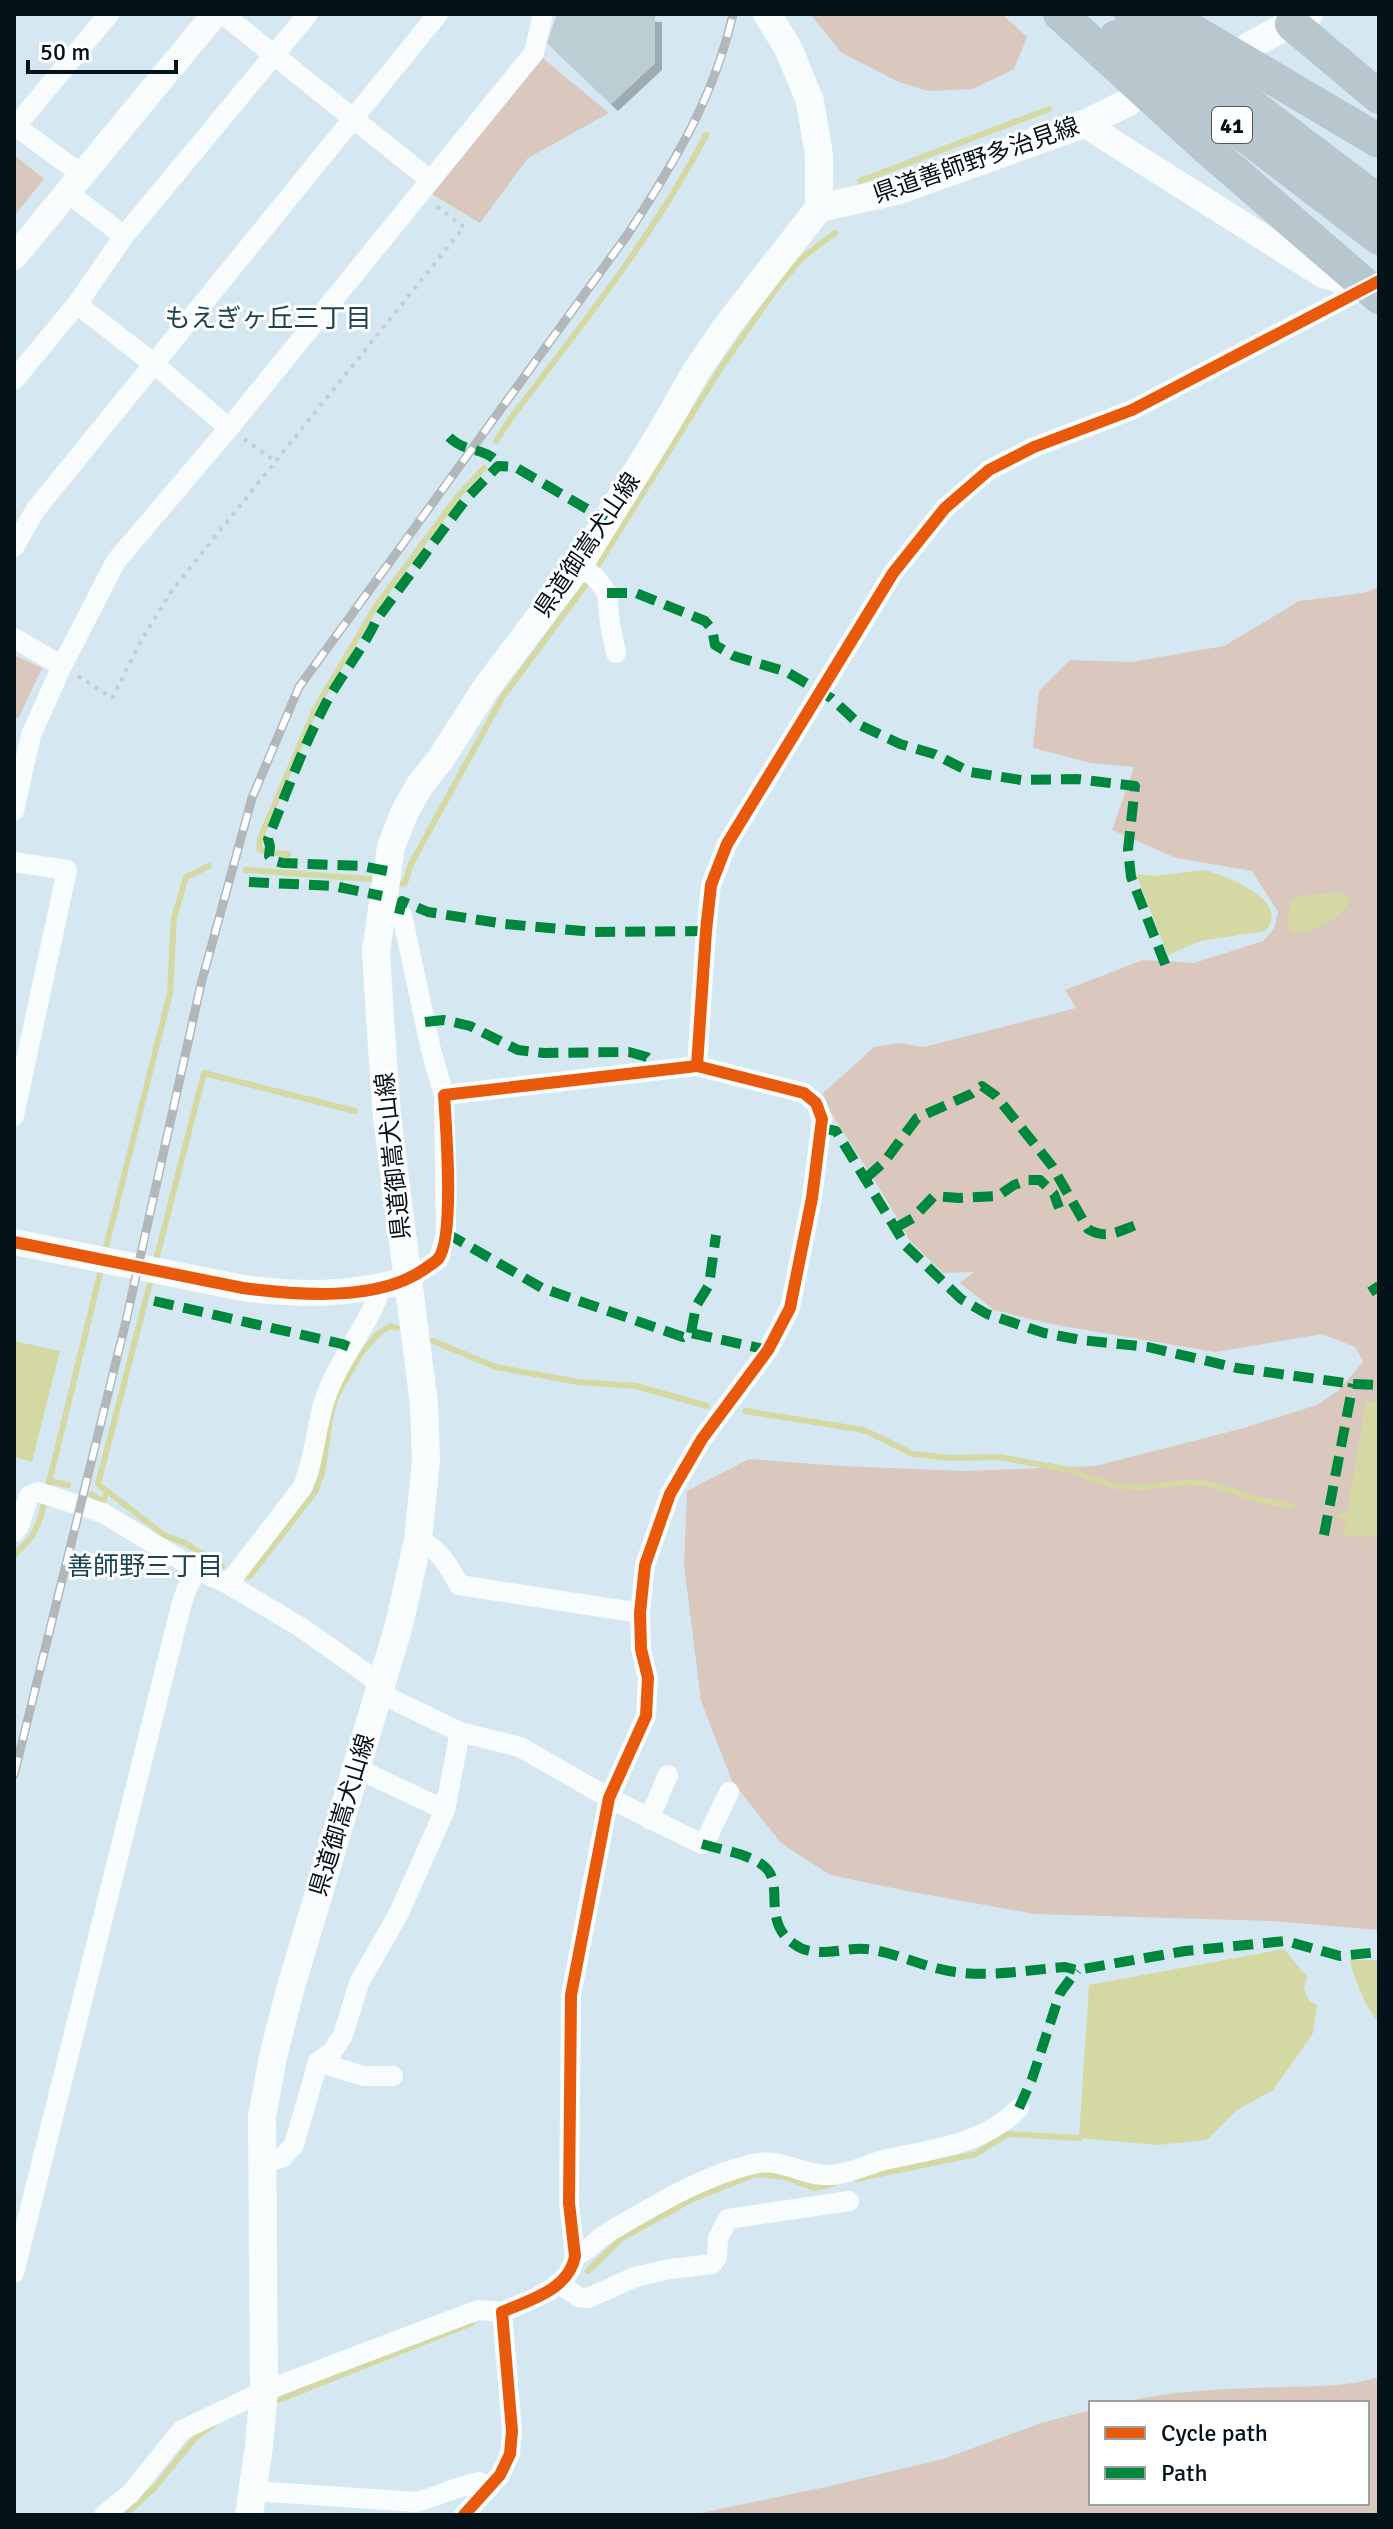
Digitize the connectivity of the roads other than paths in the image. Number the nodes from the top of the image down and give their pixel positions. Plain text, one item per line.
1 (109, 14) edge
2 (215, 14) edge
3 (223, 14) edge
4 (308, 14) edge
5 (438, 14) edge
6 (543, 14) edge
7 (767, 14) edge
8 (1060, 14) edge
9 (1084, 14) edge
10 (1131, 14) edge
11 (1164, 14) edge
12 (1293, 17) edge
13 (1249, 46) dead end
14 (275, 56) junction
15 (1379, 97) edge
16 (1129, 102) dead end
17 (355, 119) junction
18 (1084, 124) junction
19 (15, 126) edge
20 (1379, 141) edge
21 (430, 180) junction
22 (74, 183) junction
23 (1379, 202) edge
24 (819, 208) junction
25 (124, 236) junction
26 (1379, 238) edge
27 (14, 257) edge
28 (1375, 288) edge
29 (77, 304) junction
30 (154, 364) junction
31 (14, 380) edge
32 (237, 434) junction
33 (14, 547) edge
34 (586, 570) junction
35 (14, 638) edge
36 (616, 653) dead end
37 (62, 666) junction
38 (23, 731) edge
39 (14, 811) edge
40 (14, 862) edge
41 (380, 911) junction
42 (697, 1066) junction
43 (444, 1095) junction
44 (14, 1116) edge
45 (14, 1242) edge
46 (395, 1284) junction
47 (14, 1532) edge
48 (418, 1540) junction
49 (197, 1570) junction
50 (228, 1584) junction
51 (640, 1613) junction
52 (380, 1689) junction
53 (460, 1732) junction
54 (356, 1768) junction
55 (668, 1775) dead end
56 (729, 1792) dead end
57 (609, 1798) junction
58 (445, 1810) junction
59 (649, 1819) junction
60 (318, 2062) junction
61 (393, 2076) dead end
62 (1019, 2108) dead end
63 (263, 2162) junction
64 (849, 2201) dead end
65 (575, 2256) junction
66 (14, 2273) edge
67 (559, 2283) junction
68 (502, 2312) junction
69 (264, 2391) junction
70 (488, 2489) junction
71 (251, 2503) edge
72 (104, 2515) edge
73 (464, 2515) edge

1 - 19 street
2 - 22 street
3 - 14 street
4 - 14 street
5 - 17 street
6 - 21 street
7 - 24 main road
8 - 28 highway
9 - 26 highway, 41
10 - 23 highway, 41
11 - 20 highway
12 - 13 main road
12 - 15 highway
14 - 17 street
14 - 25 street
16 - 18 main road, 県道善師野多治見線
17 - 21 street
17 - 30 street
18 - 24 main road, 県道善師野多治見線
18 - 28 street
19 - 22 street
21 - 32 street
22 - 25 street
22 - 27 street
24 - 34 main road, 県道御嵩犬山線
25 - 29 street
28 - 42 street
29 - 30 street
29 - 31 street
30 - 32 street
30 - 33 street
32 - 37 street
34 - 36 street
34 - 41 main road, 県道御嵩犬山線
35 - 37 street
37 - 38 street
38 - 39 street
40 - 44 street
41 - 43 street
41 - 46 main road, 県道御嵩犬山線
42 - 43 street
42 - 51 street
43 - 46 street
45 - 46 street
46 - 48 main road, 県道御嵩犬山線
46 - 50 street
47 - 49 street
48 - 51 street
48 - 52 main road, 県道御嵩犬山線
49 - 50 street
49 - 66 street
50 - 52 street
51 - 57 street
52 - 53 street
52 - 54 main road, 県道御嵩犬山線
53 - 57 street
53 - 58 street
54 - 58 street
54 - 63 main road, 県道御嵩犬山線
55 - 59 street
56 - 59 street
57 - 59 street
57 - 65 street
58 - 60 street
60 - 61 street
60 - 63 street
62 - 65 street
63 - 69 main road, 県道御嵩犬山線
64 - 67 street
65 - 67 street
67 - 68 street
68 - 69 street
68 - 70 street
69 - 71 main road, 県道御嵩犬山線
69 - 72 street
70 - 71 street
70 - 73 street

